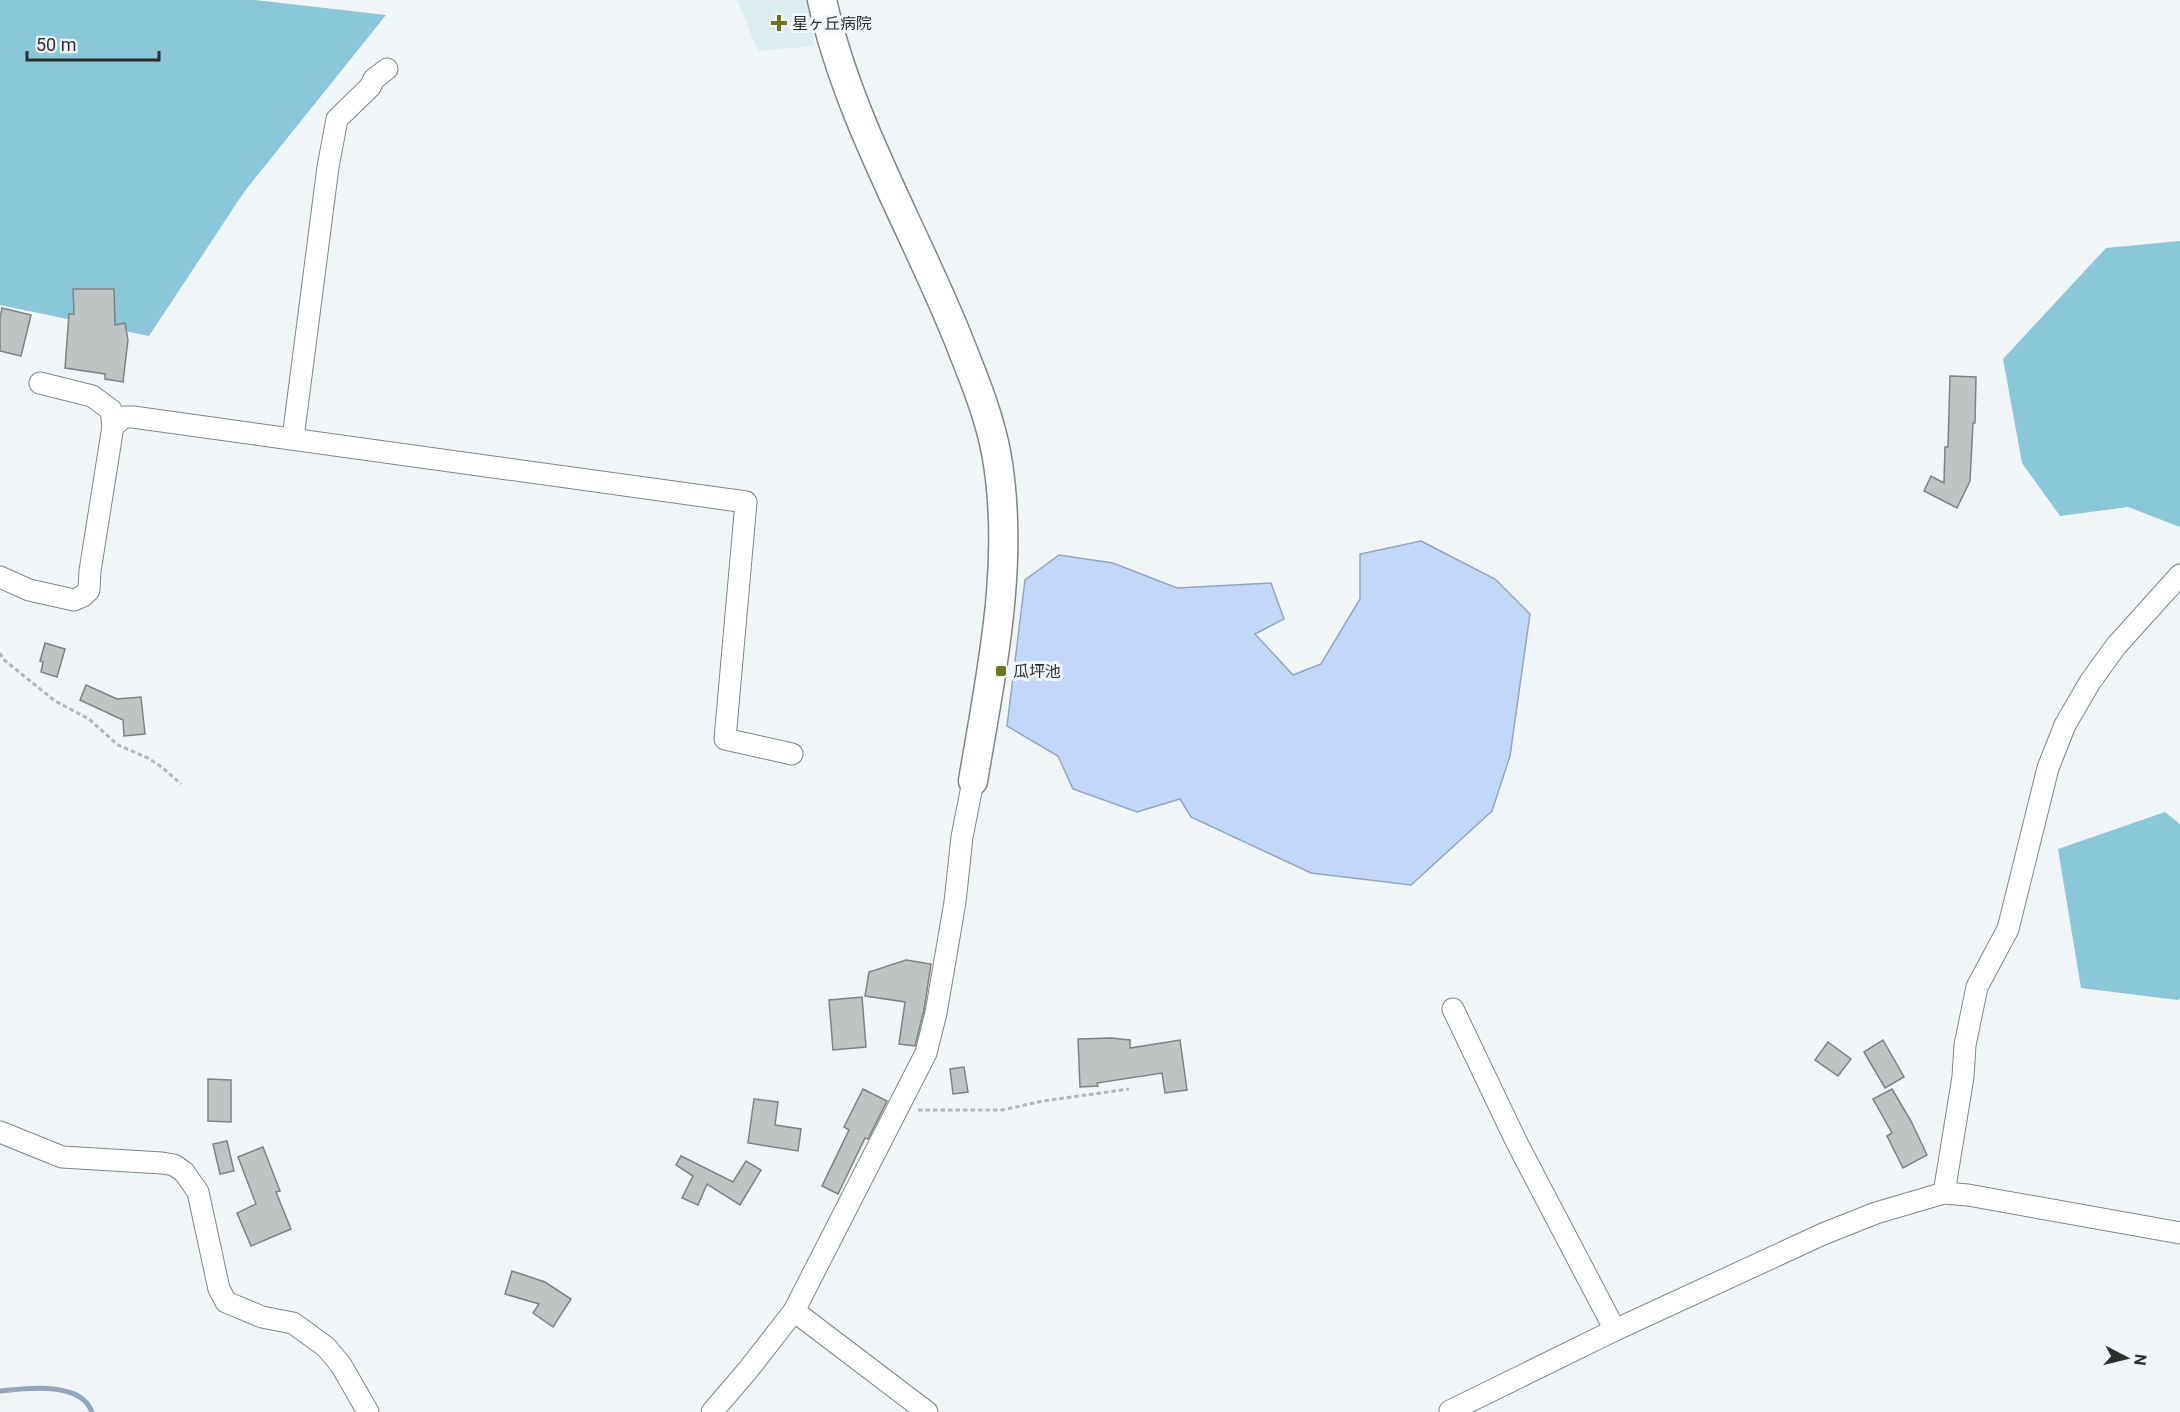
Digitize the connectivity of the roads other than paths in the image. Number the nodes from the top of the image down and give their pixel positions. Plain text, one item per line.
1 (822, 0) edge
2 (387, 69) dead end
3 (39, 384) dead end
4 (113, 426) junction
5 (293, 438) junction
6 (2180, 575) edge
7 (0, 577) edge
8 (792, 754) dead end
9 (974, 781) joint
10 (1453, 1009) dead end
11 (0, 1131) edge
12 (1944, 1193) junction
13 (2180, 1233) edge
14 (794, 1311) junction
15 (1615, 1330) junction
16 (368, 1412) edge
17 (712, 1412) edge
18 (927, 1412) edge
19 (1450, 1412) edge

1 - 9 street
2 - 5 street
3 - 4 street
4 - 5 street
4 - 7 street
5 - 8 street
6 - 12 street
9 - 14 street
10 - 15 street
11 - 16 street
12 - 13 street
12 - 15 street
14 - 17 street
14 - 18 street
15 - 19 street

